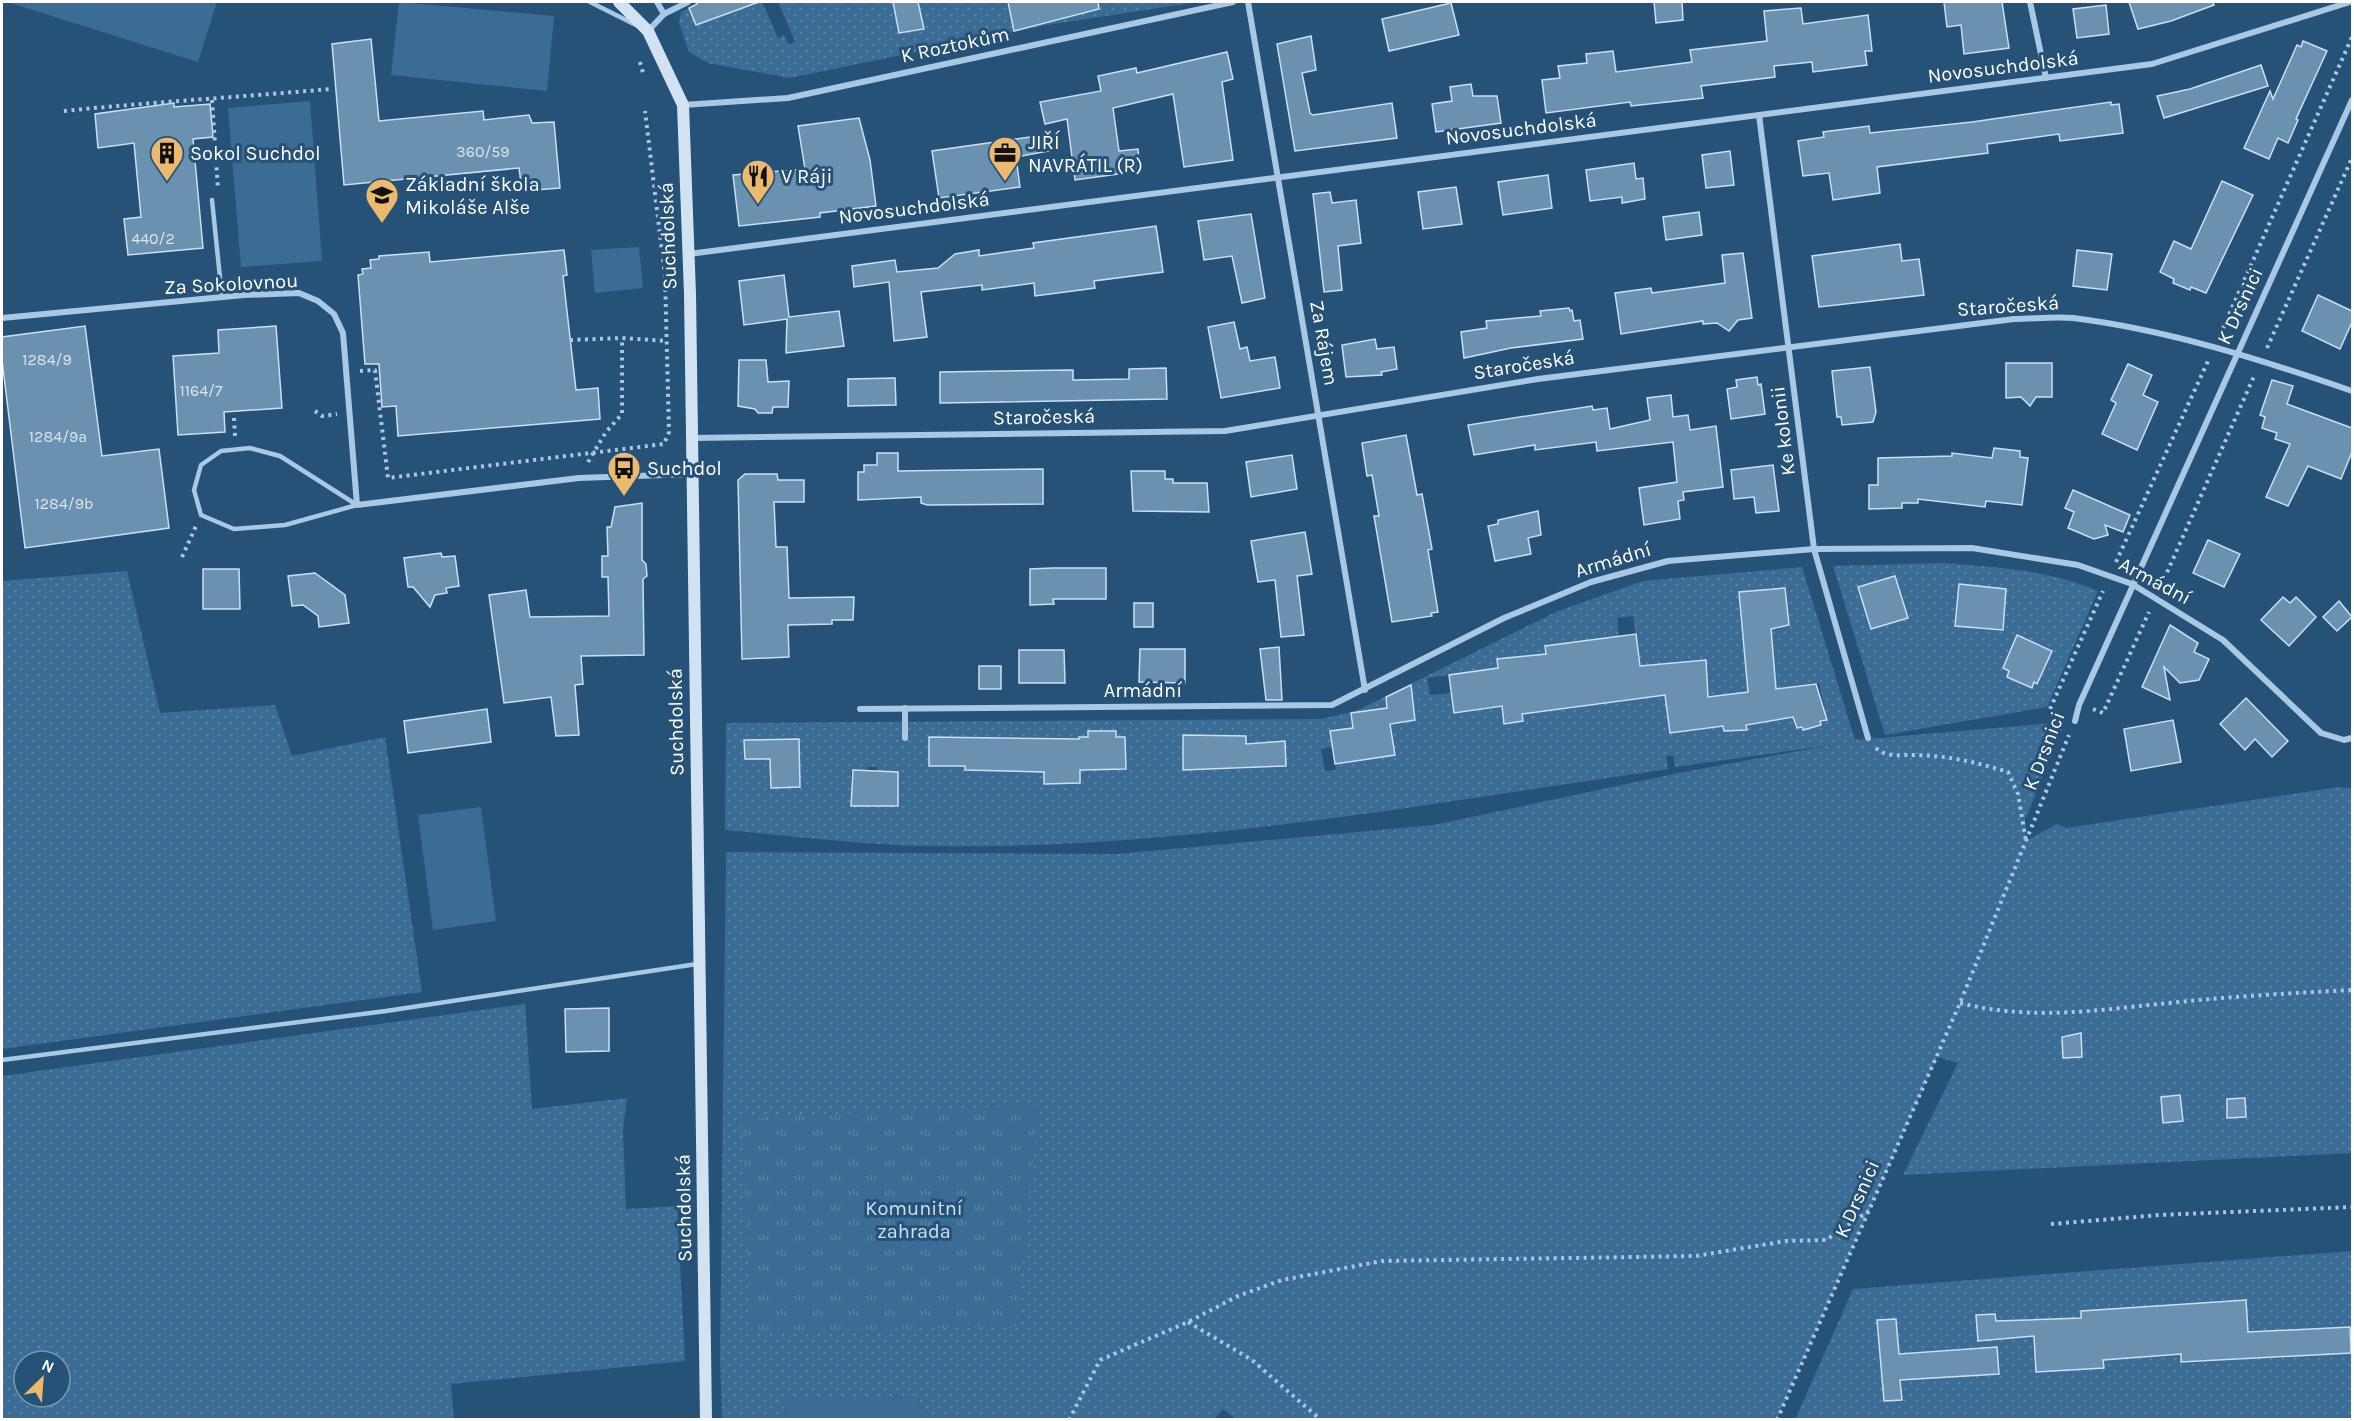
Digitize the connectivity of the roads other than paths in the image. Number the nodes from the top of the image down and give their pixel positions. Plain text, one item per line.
1 (590, 2) edge
2 (619, 2) edge
3 (657, 2) edge
4 (688, 2) edge
5 (1233, 2) edge
6 (1248, 2) edge
7 (2030, 2) edge
8 (2350, 2) edge
9 (664, 14) junction
10 (648, 31) junction
11 (2046, 78) junction
12 (2352, 100) edge
13 (683, 105) junction
14 (1759, 115) junction
15 (1277, 178) junction
16 (212, 200) road end
17 (689, 254) junction
18 (222, 297) junction
19 (2, 318) edge
20 (1789, 346) junction
21 (2236, 353) junction
22 (2352, 391) edge
23 (1320, 417) junction
24 (691, 438) junction
25 (692, 474) junction
26 (357, 506) junction
27 (1814, 549) junction
28 (2132, 584) junction
29 (1365, 690) junction
30 (905, 708) junction
31 (860, 709) dead end
32 (2075, 721) road end
33 (905, 738) dead end
34 (1868, 738) road end
35 (2352, 738) edge
36 (700, 963) junction
37 (2, 1060) edge
38 (706, 1419) edge

1 - 10 lane
2 - 10 street, Suchdolská
3 - 9 street
4 - 9 street
5 - 13 street, K Roztokům
6 - 15 street, Za Rájem
7 - 11 street
8 - 11 street, Novosuchdolská
9 - 10 street
10 - 13 street, Suchdolská
11 - 14 street, Novosuchdolská
12 - 21 street, K Drsnici
13 - 17 street, Suchdolská
14 - 15 street, Novosuchdolská
14 - 20 street, Ke kolonii
15 - 17 street, Novosuchdolská
15 - 23 street, Za Rájem
16 - 18 lane
17 - 24 street, Suchdolská
18 - 19 street, Za Sokolovnou
18 - 26 street, Za Sokolovnou
20 - 21 street, Staročeská
20 - 23 street, Staročeská
20 - 27 street, Ke kolonii
21 - 22 street, Staročeská
21 - 28 street, K Drsnici
23 - 24 street, Staročeská
23 - 29 street, Za Rájem
24 - 25 street, Suchdolská
25 - 26 street
25 - 36 street, Suchdolská
26 - 26 lane
27 - 28 street, Armádní
27 - 29 street, Armádní
27 - 34 street, Ke kolonii
28 - 32 street, K Drsnici
28 - 35 street, Armádní
29 - 30 street, Armádní
30 - 31 street, Armádní
30 - 33 street
36 - 37 lane
36 - 38 street, Suchdolská

